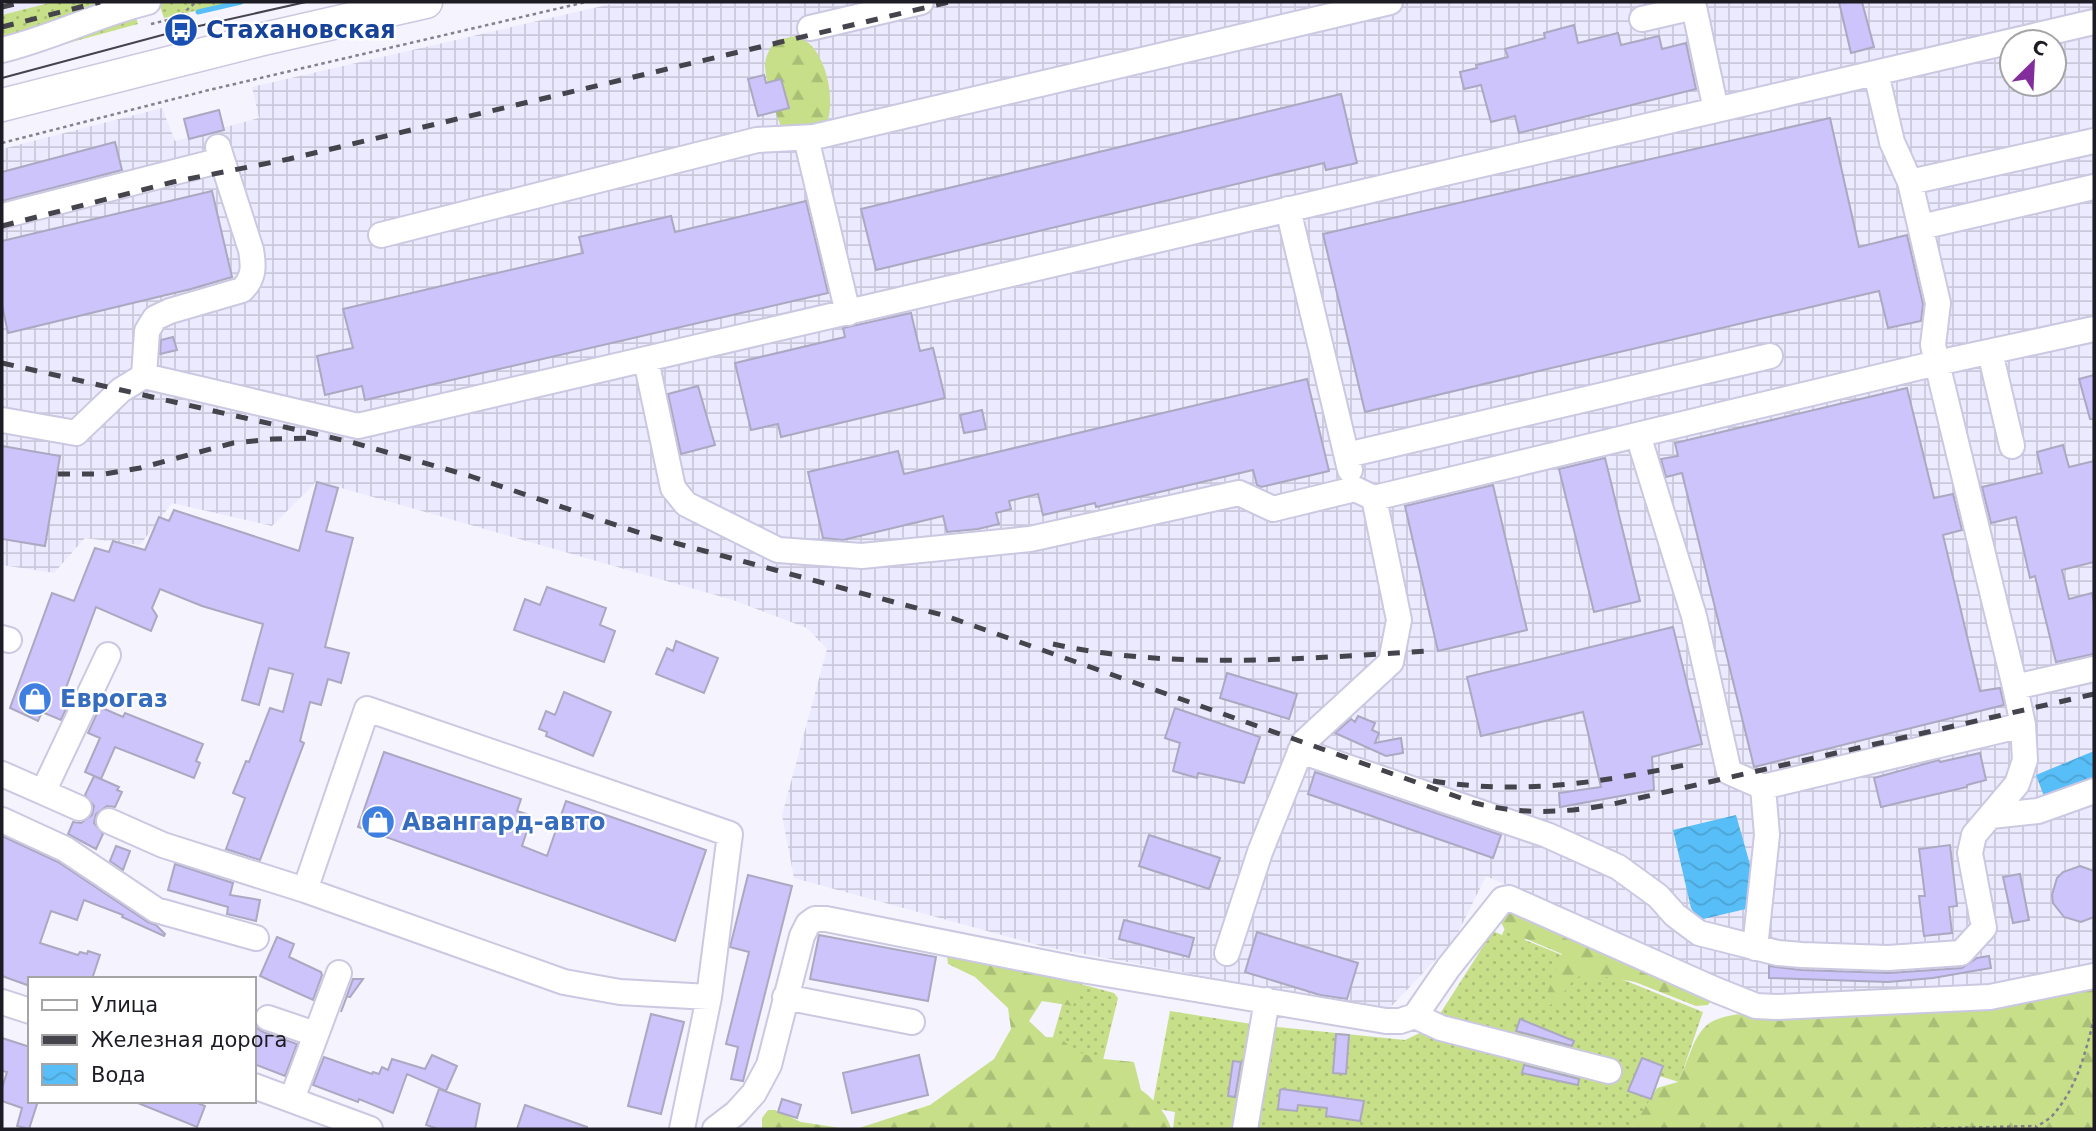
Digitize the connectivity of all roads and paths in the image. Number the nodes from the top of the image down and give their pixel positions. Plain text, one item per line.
1 (196, 2) edge
2 (426, 2) edge
3 (586, 2) edge
4 (921, 2) edge
5 (1390, 2) edge
6 (147, 12) edge
7 (178, 17) junction
8 (1642, 19) dead end
9 (2094, 22) edge
10 (810, 28) dead end
11 (193, 33) dead end
12 (2, 50) edge
13 (1876, 73) junction
14 (2, 105) edge
15 (1716, 110) junction
16 (806, 138) junction
17 (2094, 141) edge
18 (2, 143) edge
19 (1910, 182) junction
20 (2094, 187) edge
21 (1288, 209) junction
22 (2, 216) edge
23 (1921, 227) junction
24 (381, 236) dead end
25 (848, 313) junction
26 (2094, 329) edge
27 (1990, 352) junction
28 (1770, 356) dead end
29 (646, 360) junction
30 (1937, 363) junction
31 (144, 376) junction
32 (2, 420) edge
33 (1638, 435) junction
34 (2012, 446) dead end
35 (1347, 455) junction
36 (1364, 494) junction
37 (108, 655) dead end
38 (2094, 669) edge
39 (2015, 687) junction
40 (2023, 725) junction
41 (1300, 751) junction
42 (2, 774) edge
43 (1763, 787) junction
44 (2094, 791) edge
45 (43, 792) junction
46 (79, 808) dead end
47 (1991, 816) junction
48 (2, 820) edge
49 (108, 821) dead end
50 (305, 890) junction
51 (256, 938) dead end
52 (1755, 948) junction
53 (1227, 953) dead end
54 (339, 973) dead end
55 (2094, 976) edge
56 (709, 997) junction
57 (785, 997) junction
58 (1267, 1000) junction
59 (2, 1003) edge
60 (28, 1011) edge
61 (1415, 1016) junction
62 (268, 1017) dead end
63 (2094, 1019) edge
64 (912, 1022) dead end
65 (315, 1034) junction
66 (1609, 1071) dead end
67 (256, 1087) edge
68 (292, 1099) junction
69 (2035, 1128) edge
70 (370, 1129) edge
71 (682, 1129) edge
72 (715, 1129) edge
73 (1245, 1129) edge
74 (1909, 1129) edge

1 - 7 path
2 - 14 main road
3 - 18 path
4 - 10 street
5 - 16 street
6 - 7 path
6 - 12 street
7 - 11 path
8 - 15 street
9 - 13 street
13 - 15 street
13 - 19 street
15 - 21 street
16 - 24 street
16 - 25 street
17 - 19 street
19 - 23 street
20 - 23 street
21 - 25 street
21 - 35 street
22 - 31 street
23 - 30 street
25 - 29 street
26 - 27 street
27 - 30 street
27 - 34 street
28 - 35 street
29 - 31 street
29 - 36 street
30 - 33 street
30 - 39 street
31 - 32 street
33 - 36 street
33 - 43 street
35 - 36 street
36 - 41 street
37 - 45 street
38 - 39 street
39 - 40 street
40 - 43 street
40 - 47 street
41 - 52 street
41 - 53 street
42 - 45 street
43 - 52 street
44 - 47 street
45 - 46 street
47 - 52 street
48 - 51 street
49 - 50 street
50 - 56 street
50 - 56 street
54 - 65 street
55 - 61 street
56 - 71 street
57 - 58 street
57 - 64 street
57 - 72 street
58 - 61 street
58 - 73 street
59 - 60 street
61 - 66 street
62 - 65 street
63 - 69 path
65 - 68 street
67 - 68 street
68 - 70 street
69 - 74 path

